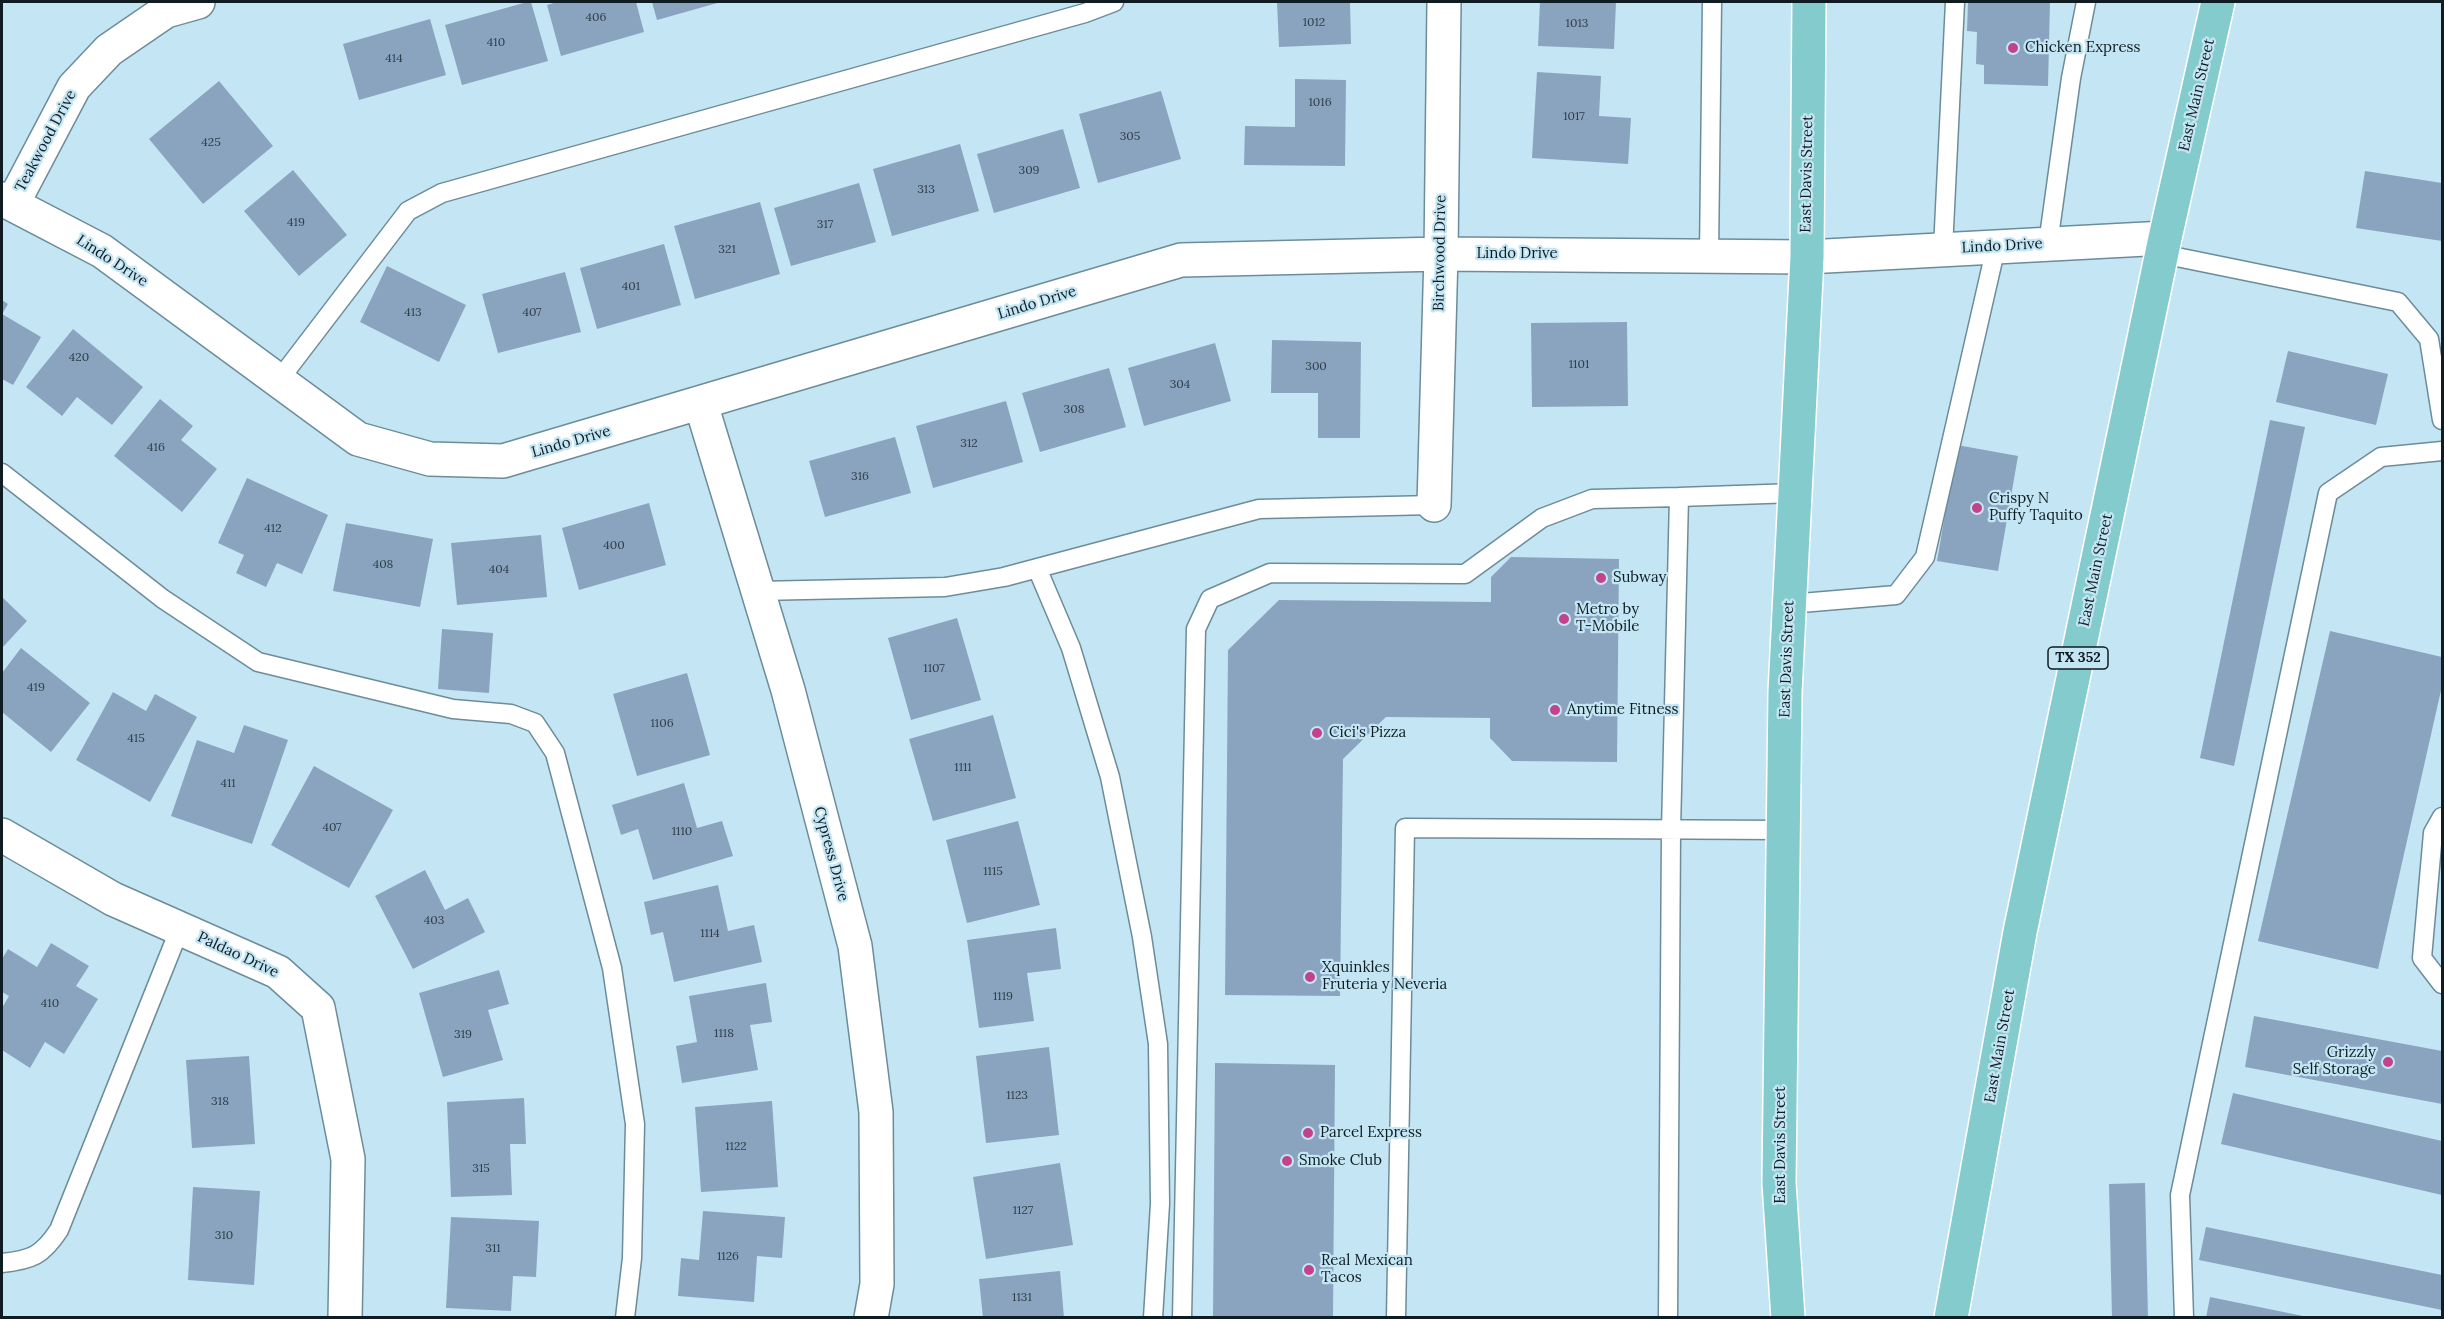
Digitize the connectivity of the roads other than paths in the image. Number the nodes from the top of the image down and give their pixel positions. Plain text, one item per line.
1 (198, 2) edge
2 (1114, 2) edge
3 (1444, 2) edge
4 (1712, 2) edge
5 (1809, 2) edge
6 (1955, 2) edge
7 (2086, 2) edge
8 (2218, 2) edge
9 (7, 201) edge
10 (2048, 244) junction
11 (2164, 246) junction
12 (1996, 247) junction
13 (1943, 249) junction
14 (1441, 254) junction
15 (1709, 256) junction
16 (1807, 256) junction
17 (279, 380) junction
18 (701, 404) junction
19 (2442, 420) edge
20 (2442, 451) edge
21 (2, 473) edge
22 (1795, 493) junction
23 (1678, 496) junction
24 (1434, 505) joint
25 (1037, 568) junction
26 (758, 591) junction
27 (1789, 604) junction
28 (2442, 817) edge
29 (1671, 830) junction
30 (1783, 830) junction
31 (2, 836) edge
32 (180, 928) junction
33 (2442, 984) edge
34 (2, 1263) edge
35 (345, 1317) edge
36 (625, 1317) edge
37 (871, 1317) edge
38 (1153, 1317) edge
39 (1182, 1317) edge
40 (1396, 1317) edge
41 (1668, 1317) edge
42 (1788, 1317) edge
43 (1951, 1317) edge
44 (2184, 1317) edge

1 - 9 street, Teakwood Drive
2 - 17 lane
3 - 14 street, Birchwood Drive
4 - 15 lane
5 - 16 main road, East Davis Street
6 - 13 lane
7 - 10 lane
8 - 11 main road, East Main Street / TX 352
9 - 17 street, Lindo Drive
10 - 11 street, Lindo Drive
10 - 12 street, Lindo Drive
11 - 19 lane
11 - 43 main road, East Main Street / TX 352
12 - 13 street, Lindo Drive
12 - 27 lane
13 - 16 street, Lindo Drive
14 - 15 street, Lindo Drive
14 - 18 street, Lindo Drive
14 - 24 street, Birchwood Drive
15 - 16 street, Lindo Drive
16 - 22 main road, East Davis Street
17 - 18 street, Lindo Drive
18 - 26 street, Cypress Drive
20 - 44 lane
21 - 36 lane
22 - 23 lane
22 - 27 main road, East Davis Street
23 - 29 lane
23 - 39 lane
24 - 25 lane
25 - 26 lane
25 - 38 lane
26 - 37 street, Cypress Drive
27 - 30 main road, East Davis Street
28 - 33 lane
29 - 30 lane
29 - 40 lane
29 - 41 lane
30 - 42 main road, East Davis Street
31 - 32 street, Paldao Drive
32 - 34 lane
32 - 35 street, Paldao Drive

